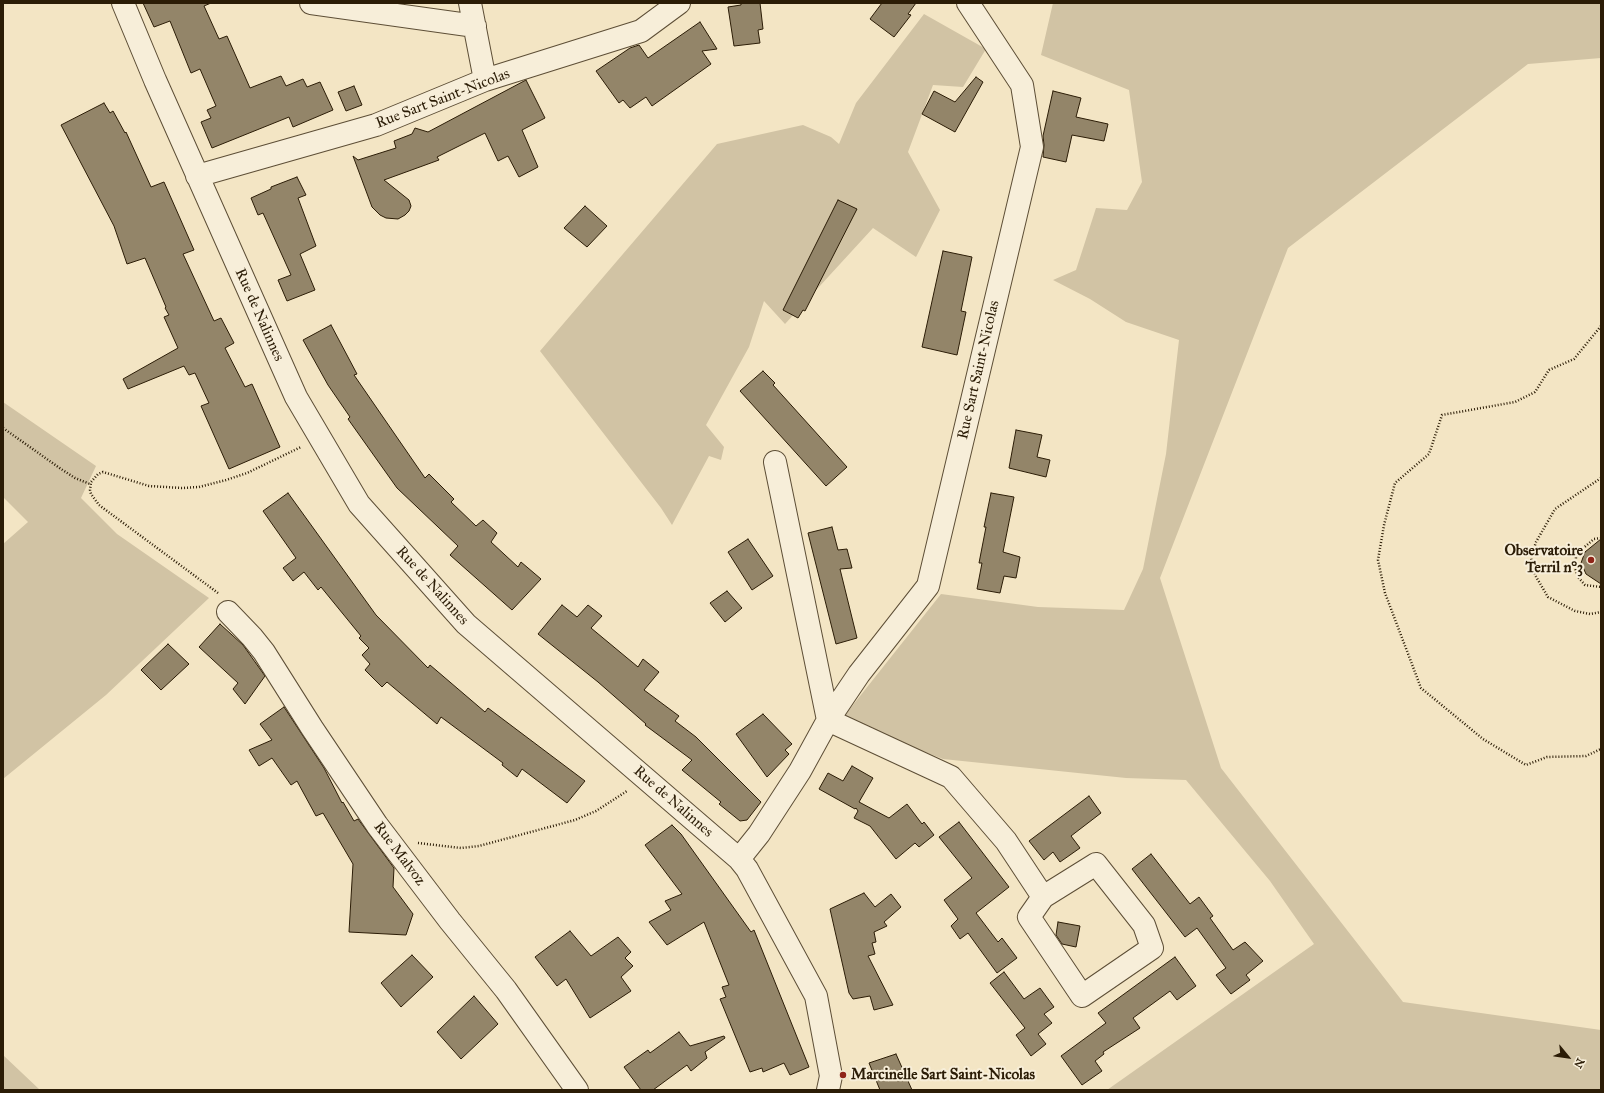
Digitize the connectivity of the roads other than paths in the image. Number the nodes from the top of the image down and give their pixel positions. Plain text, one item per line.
1 (124, 3) edge
2 (311, 3) edge
3 (470, 3) edge
4 (679, 3) edge
5 (968, 3) edge
6 (475, 26) junction
7 (485, 80) junction
8 (197, 176) junction
9 (775, 462) dead end
10 (228, 612) road end
11 (828, 720) junction
12 (739, 859) junction
13 (1043, 897) junction
14 (577, 1090) edge
15 (828, 1090) edge

1 - 8 street, Rue de Nalinnes
2 - 6 street
3 - 6 street
4 - 7 street, Rue Sart Saint-Nicolas
5 - 11 street, Rue Sart Saint-Nicolas
6 - 7 street
7 - 8 street, Rue Sart Saint-Nicolas
8 - 12 street, Rue de Nalinnes
9 - 11 street
10 - 14 street, Rue Malvoz
11 - 12 street, Rue Sart Saint-Nicolas
11 - 13 street
12 - 15 street, Rue de Nalinnes
13 - 13 street

